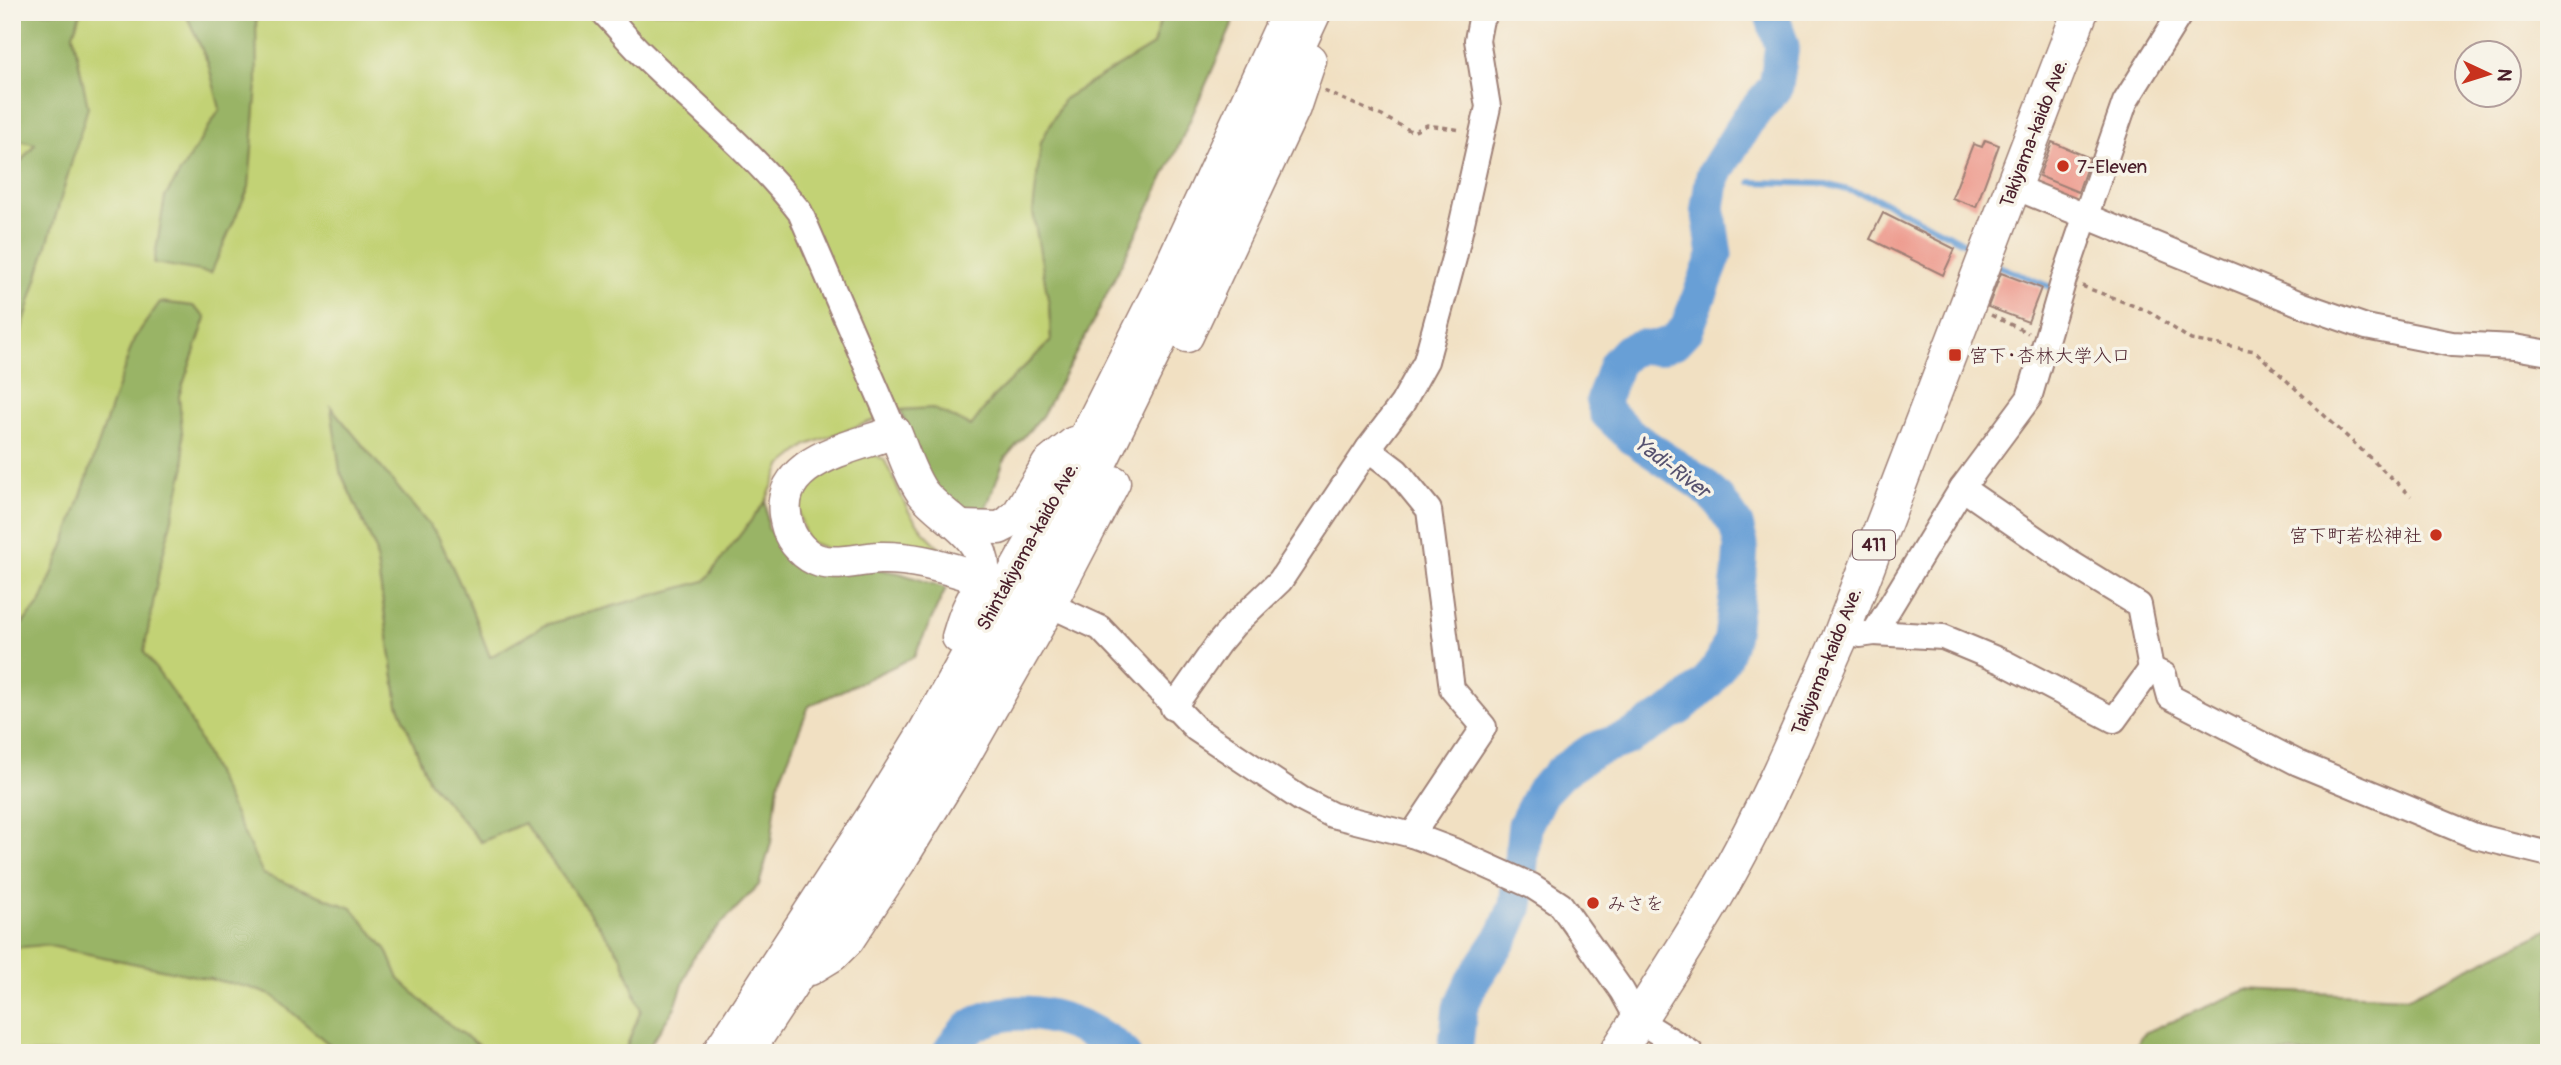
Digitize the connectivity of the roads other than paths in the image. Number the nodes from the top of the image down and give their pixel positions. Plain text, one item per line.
1 (603, 12) edge
2 (1288, 12) edge
3 (1315, 12) edge
4 (1324, 12) edge
5 (1486, 12) edge
6 (2080, 12) edge
7 (2181, 12) edge
8 (2012, 186) junction
9 (2086, 218) junction
10 (2549, 353) edge
11 (1089, 430) junction
12 (895, 432) junction
13 (1368, 449) junction
14 (1962, 488) junction
15 (962, 527) junction
16 (967, 575) dead end
17 (1045, 603) junction
18 (1874, 633) junction
19 (1839, 640) junction
20 (2151, 669) junction
21 (1173, 708) junction
22 (923, 734) junction
23 (1412, 835) junction
24 (2549, 854) edge
25 (794, 979) junction
26 (1638, 1020) junction
27 (752, 1047) edge
28 (718, 1053) edge
29 (1617, 1053) edge
30 (1691, 1053) edge

1 - 12 street
2 - 11 main road, Shintakiyama-kaido Ave.
3 - 25 main road, Shintakiyama-kaido Ave.
4 - 17 main road
5 - 13 street
6 - 8 highway, Takiyama-kaido Ave. / 411
7 - 9 street
8 - 9 street
8 - 19 highway, Takiyama-kaido Ave. / 411
9 - 10 street
9 - 14 street
11 - 15 main road
11 - 22 main road, Shintakiyama-kaido Ave.
12 - 15 main road
12 - 16 main road
13 - 21 street
13 - 23 street
14 - 18 street
14 - 20 street
15 - 22 main road
17 - 21 street
17 - 25 main road
18 - 19 street
18 - 20 street
19 - 26 highway, Takiyama-kaido Ave. / 411
20 - 24 street
21 - 23 street
22 - 28 main road, Shintakiyama-kaido Ave.
23 - 26 street
25 - 27 main road, Shintakiyama-kaido Ave.
26 - 29 highway, Takiyama-kaido Ave. / 411
26 - 30 street

